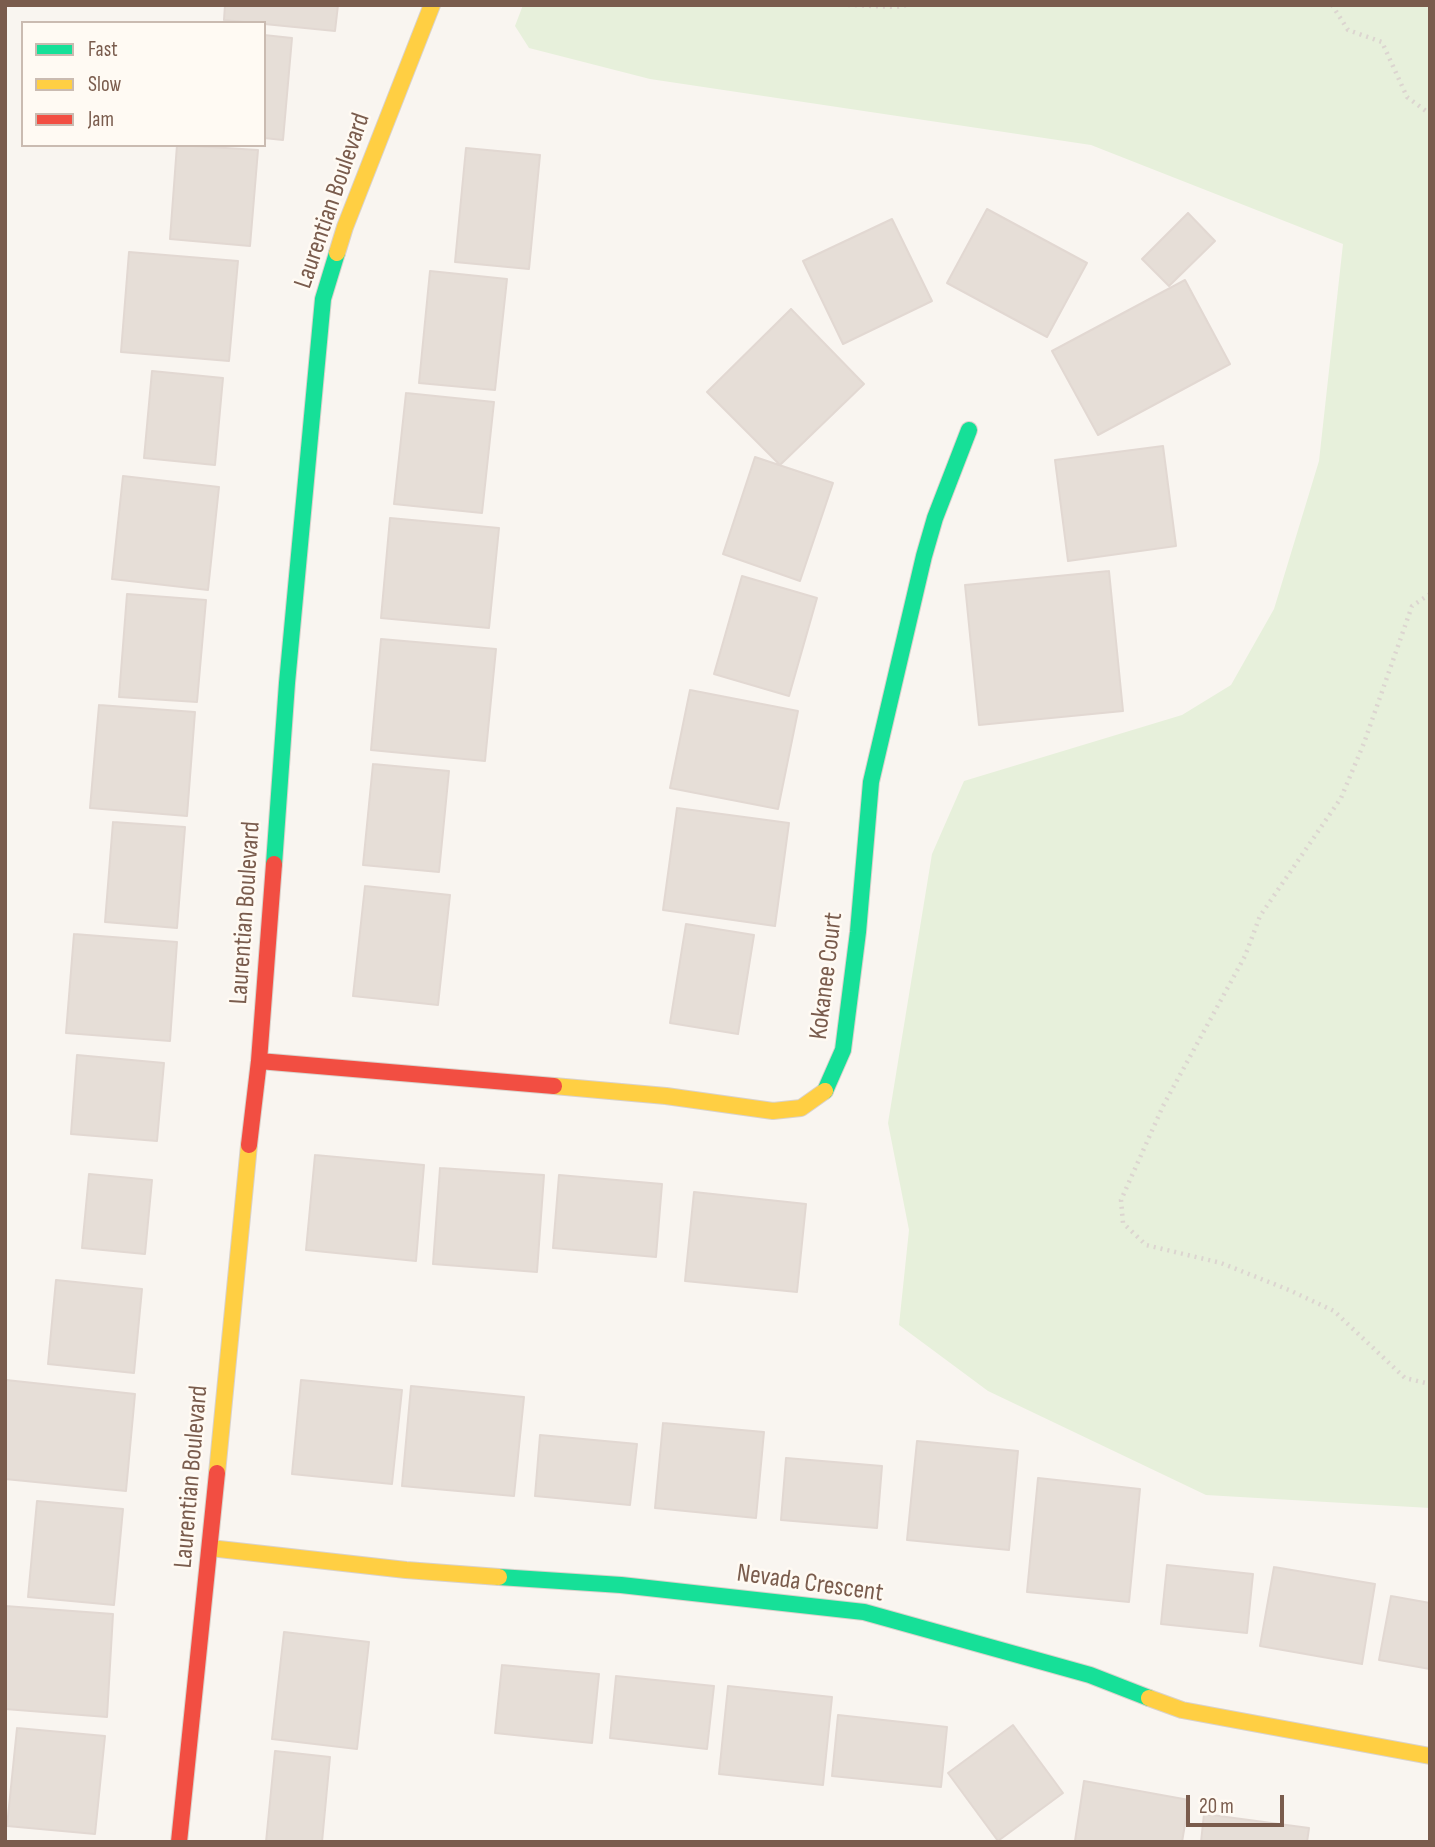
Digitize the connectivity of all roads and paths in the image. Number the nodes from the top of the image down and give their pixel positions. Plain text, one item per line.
1 (432, 5) edge
2 (848, 5) edge
3 (907, 5) edge
4 (1332, 5) edge
5 (1430, 114) edge
6 (969, 430) dead end
7 (1430, 594) edge
8 (259, 1061) junction
9 (1430, 1384) edge
10 (210, 1548) junction
11 (1430, 1756) edge
12 (179, 1842) edge

1 - 8 street, Laurentian Boulevard
2 - 3 path
4 - 5 path
6 - 8 street, Kokanee Court
7 - 9 path
8 - 10 street, Laurentian Boulevard
10 - 11 street, Nevada Crescent
10 - 12 street, Laurentian Boulevard

